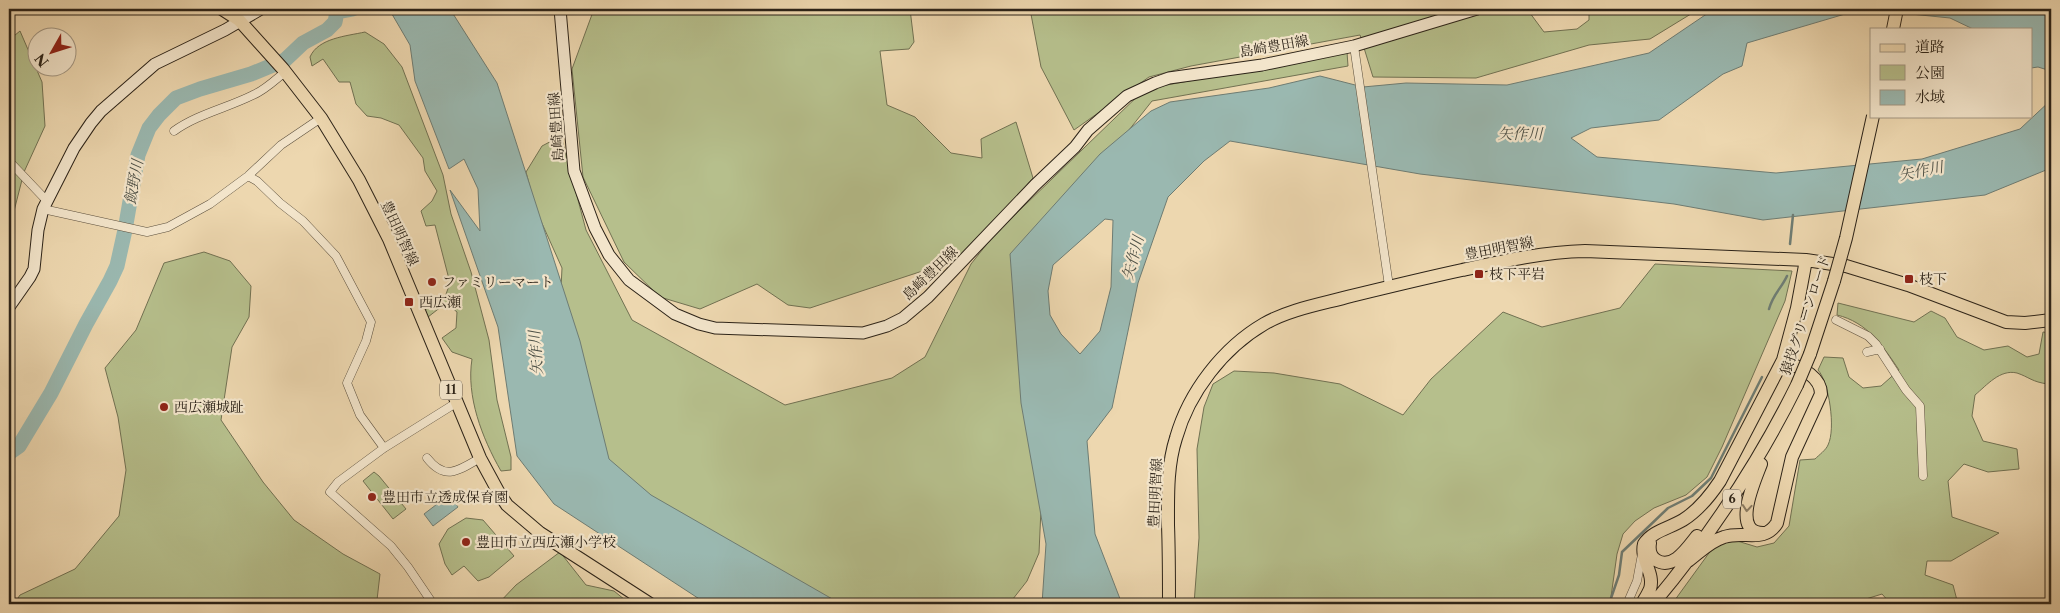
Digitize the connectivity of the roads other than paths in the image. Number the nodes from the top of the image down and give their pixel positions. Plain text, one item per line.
1 (222, 9) edge
2 (261, 9) edge
3 (560, 9) edge
4 (1477, 9) edge
5 (1897, 9) edge
6 (240, 20) junction
7 (1893, 28) edge
8 (1354, 51) junction
9 (284, 70) junction
10 (321, 118) junction
11 (1873, 118) edge
12 (174, 131) dead end
13 (9, 161) edge
14 (248, 176) junction
15 (45, 205) junction
16 (1806, 260) junction
17 (1389, 286) junction
18 (9, 307) edge
19 (1836, 320) dead end
20 (2051, 320) edge
21 (1880, 349) junction
22 (1866, 352) dead end
23 (1783, 360) junction
24 (456, 403) junction
25 (1775, 429) junction
26 (384, 448) junction
27 (427, 458) dead end
28 (480, 458) junction
29 (1756, 462) junction
30 (1923, 476) dead end
31 (1662, 530) junction
32 (1769, 532) junction
33 (1643, 550) junction
34 (1688, 561) junction
35 (433, 604) edge
36 (650, 604) edge
37 (1169, 604) edge
38 (1627, 604) edge
39 (1642, 604) edge
40 (1653, 604) edge

1 - 6 main road, 豊田明智線 / 11
2 - 6 main road
3 - 8 main road, 島崎豊田線
4 - 8 main road, 島崎豊田線
5 - 7 main road
6 - 9 main road, 豊田明智線 / 11
6 - 15 main road
8 - 17 street
9 - 10 main road, 豊田明智線 / 11
9 - 12 street
10 - 14 street
10 - 24 main road, 豊田明智線 / 11
11 - 25 main road, 猿投グリーンロード / 6, bridge
13 - 15 street
14 - 15 street
14 - 26 street
15 - 18 main road
16 - 17 main road, 豊田明智線
16 - 20 main road, 豊田明智線
16 - 23 main road
17 - 37 main road, 豊田明智線
19 - 21 street
21 - 22 street
21 - 30 street
23 - 31 main road
23 - 32 main road
24 - 26 street
24 - 28 main road, 豊田明智線 / 11
25 - 29 main road, 猿投グリーンロード / 6
25 -> 32 main road
26 - 35 street
27 - 28 street
28 - 36 main road, 豊田明智線 / 11
29 - 31 main road
29 - 34 main road, 猿投グリーンロード / 6
31 - 33 main road
32 - 34 main road
33 - 38 street
33 - 39 main road
34 - 40 main road, 猿投グリーンロード / 6

